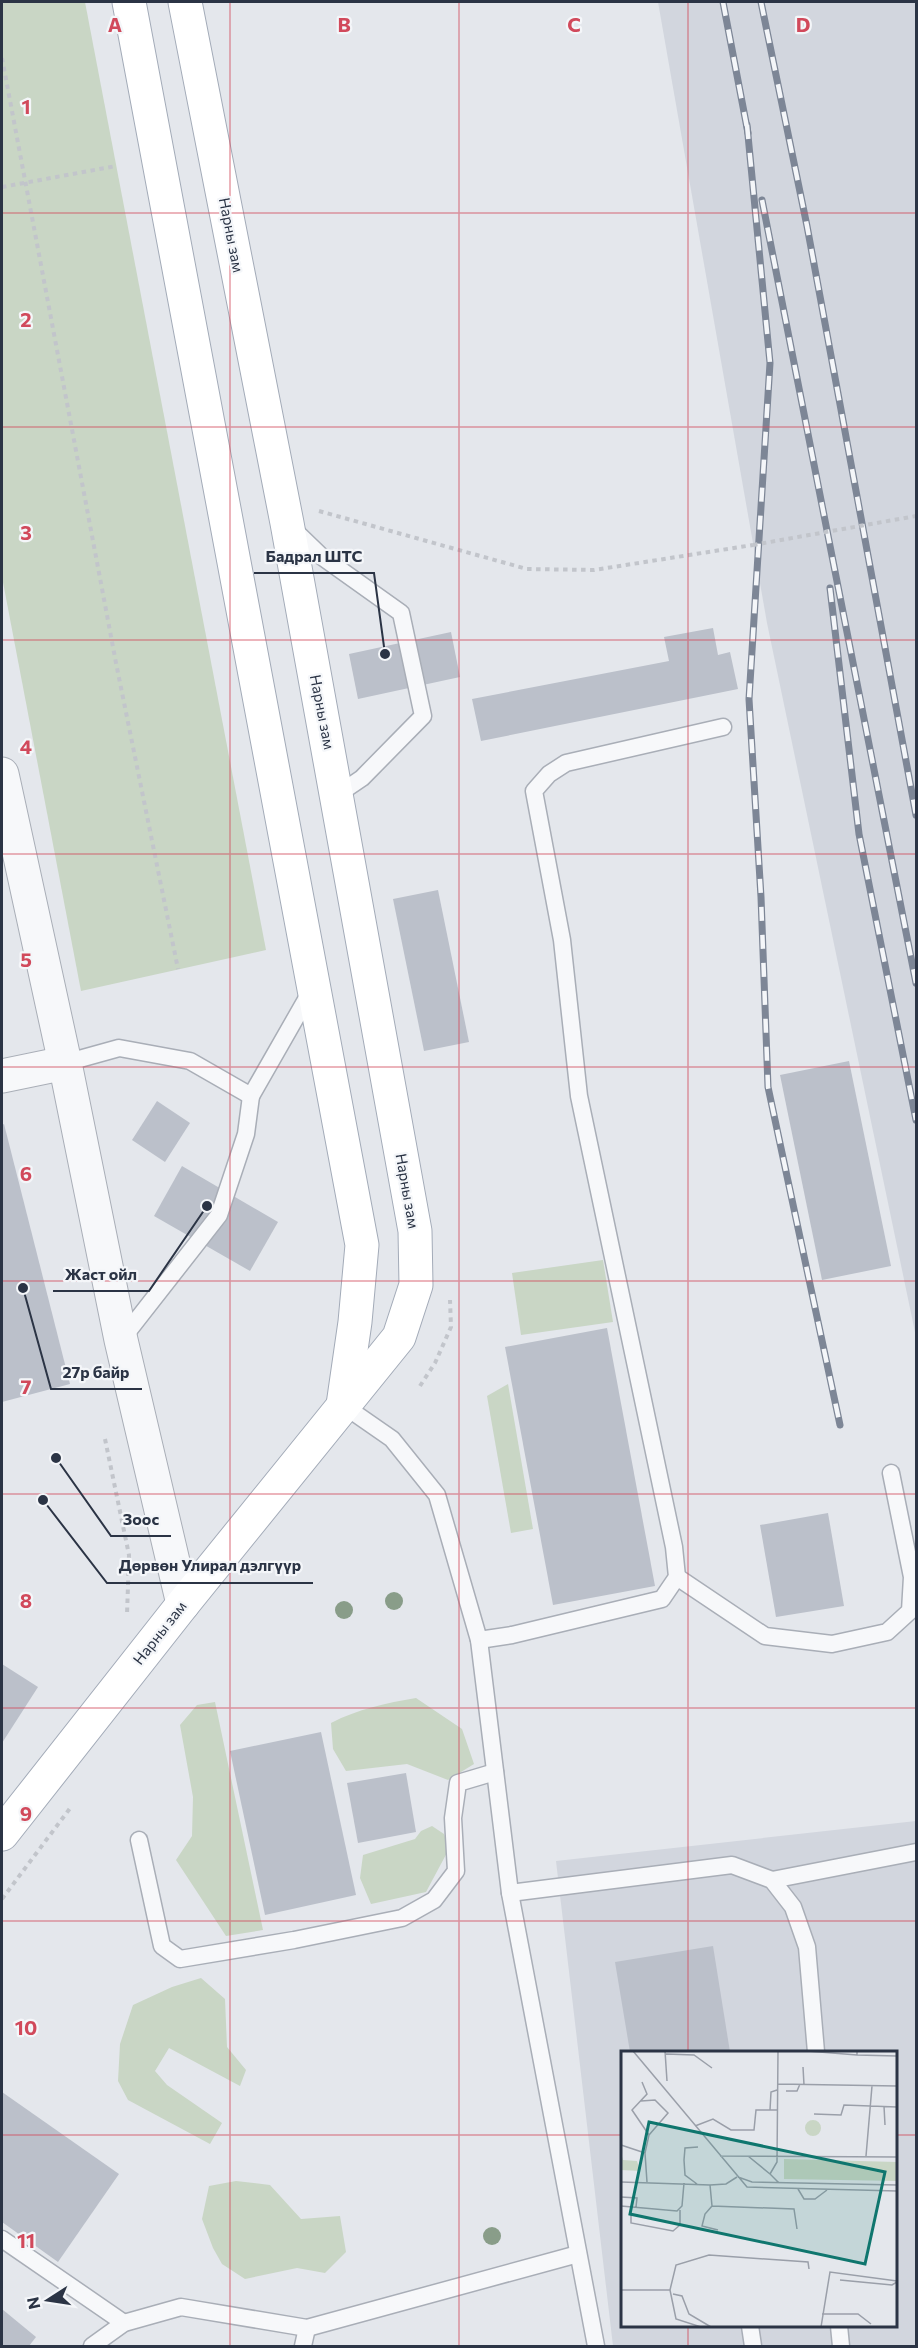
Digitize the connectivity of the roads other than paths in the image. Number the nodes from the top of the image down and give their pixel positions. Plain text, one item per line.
1 (129, 2) edge
2 (185, 2) edge
3 (298, 515) junction
4 (723, 727) dead end
5 (2, 774) edge
6 (337, 795) junction
7 (313, 988) junction
8 (65, 1063) junction
9 (2, 1076) edge
10 (251, 1096) junction
11 (121, 1340) junction
12 (343, 1405) junction
13 (891, 1473) dead end
14 (677, 1577) junction
15 (183, 1604) junction
16 (478, 1641) junction
17 (495, 1772) junction
18 (2, 1834) edge
19 (139, 1840) dead end
20 (916, 1852) edge
21 (772, 1880) junction
22 (510, 1893) junction
23 (816, 2051) edge
24 (2, 2239) edge
25 (578, 2254) junction
26 (124, 2323) junction
27 (750, 2327) edge
28 (839, 2327) edge
29 (307, 2328) junction
30 (92, 2346) edge
31 (303, 2346) edge
32 (596, 2346) edge
33 (753, 2346) edge
34 (841, 2346) edge

1 - 7 main road
2 - 3 main road, Нарны зам
3 - 6 main road, Нарны зам
3 - 6 lane
4 - 14 lane
5 - 8 street
6 - 12 main road, Нарны зам
7 - 10 lane
7 - 12 main road
8 - 9 street
8 - 10 lane
8 - 11 street
10 - 11 lane
11 - 15 street
12 - 15 main road, Нарны зам
12 - 16 lane
13 - 14 lane
14 - 16 lane
15 - 18 main road, Нарны зам
16 - 17 lane
17 - 19 lane
17 - 22 lane
20 - 21 lane
21 - 22 lane
21 - 23 lane
22 - 25 lane
24 - 26 lane
25 - 29 lane
25 - 32 lane
26 - 29 lane
26 - 30 lane
27 - 33 lane
28 - 34 lane
29 - 31 lane

